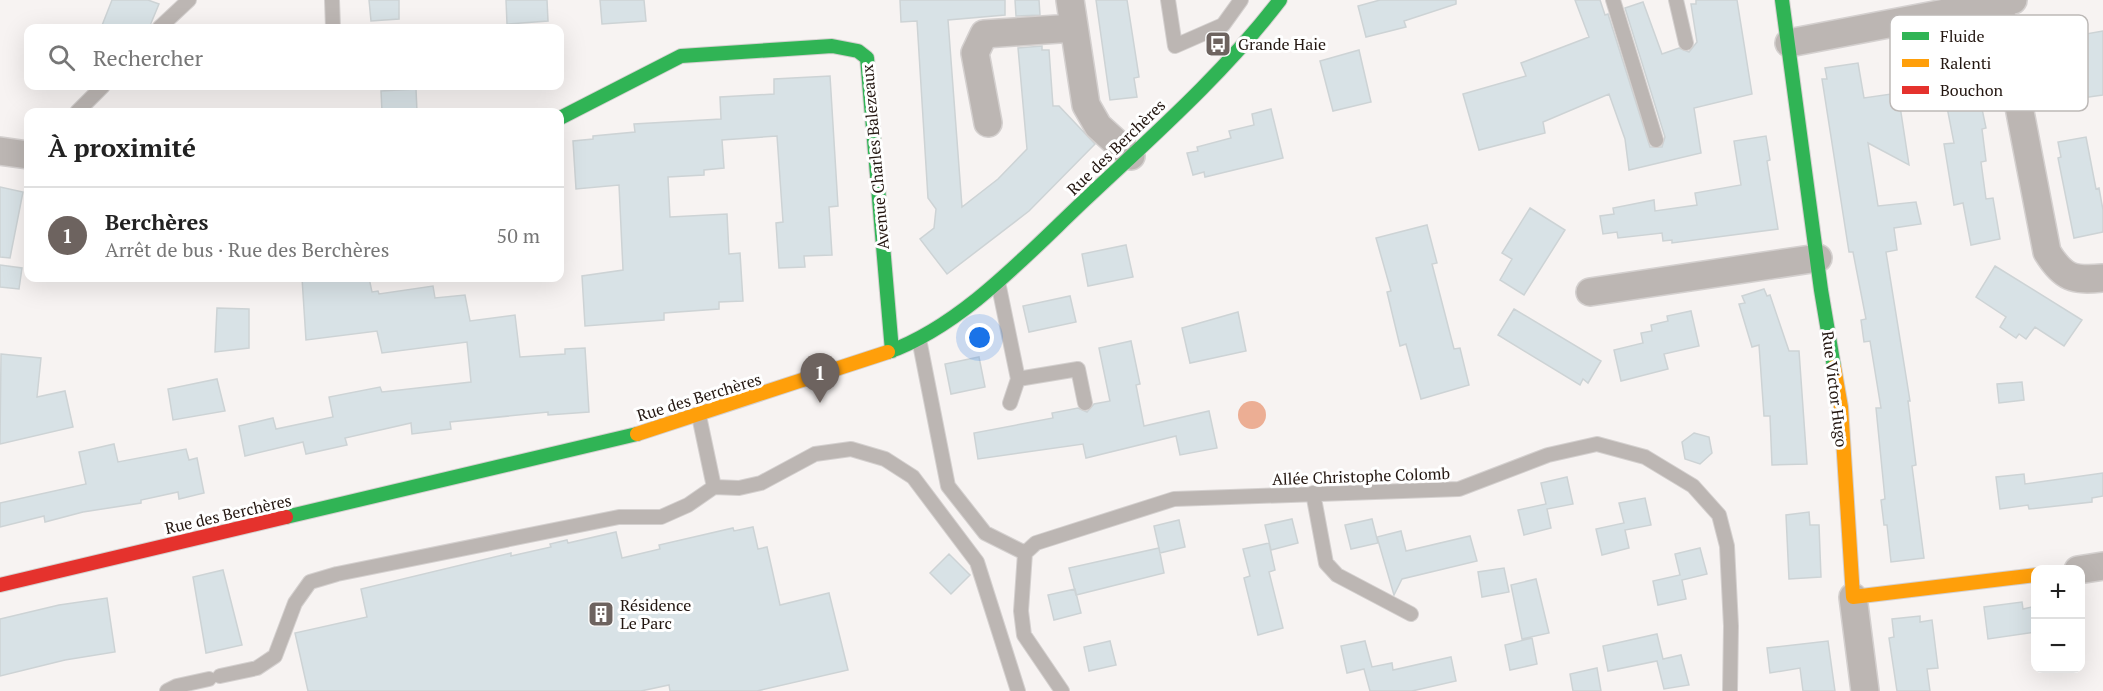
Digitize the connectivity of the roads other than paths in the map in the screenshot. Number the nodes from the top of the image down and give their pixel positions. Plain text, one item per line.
1 (189, 0) edge
2 (332, 0) edge
3 (1070, 0) edge
4 (1168, 0) edge
5 (1241, 0) edge
6 (1280, 0) edge
7 (1613, 0) edge
8 (1676, 0) edge
9 (1782, 0) edge
10 (2006, 1) edge
11 (1934, 15) edge
12 (1890, 23) edge
13 (163, 24) edge
14 (333, 24) edge
15 (1074, 28) junction
16 (1686, 43) dead end
17 (1789, 43) junction
18 (99, 90) edge
19 (81, 108) edge
20 (2024, 111) edge
21 (564, 116) edge
22 (988, 123) dead end
23 (1656, 140) dead end
24 (0, 151) edge
25 (24, 154) edge
26 (1131, 156) junction
27 (1818, 258) junction
28 (2103, 278) edge
29 (998, 280) junction
30 (1590, 292) dead end
31 (919, 339) junction
32 (892, 351) junction
33 (1018, 380) junction
34 (1010, 403) dead end
35 (1085, 403) dead end
36 (699, 416) junction
37 (714, 487) junction
38 (1313, 494) junction
39 (1024, 553) junction
40 (2103, 566) edge
41 (2085, 569) edge
42 (2031, 576) edge
43 (0, 585) edge
44 (1853, 597) junction
45 (1411, 614) dead end
46 (167, 691) edge
47 (1018, 691) edge
48 (1062, 691) edge
49 (1730, 691) edge
50 (1865, 691) edge

1 - 13 lane
2 - 14 lane
3 - 15 street
4 - 5 lane
6 - 26 street, Rue des Berchères
7 - 23 lane
8 - 16 lane
9 - 17 street, Rue Victor Hugo
10 - 11 street
12 - 17 street
15 - 22 street
15 - 26 street
17 - 27 street, Rue Victor Hugo
18 - 19 lane
20 - 28 street
21 - 32 street, Avenue Charles Balezeaux
24 - 25 street
26 - 29 street, Rue des Berchères
27 - 30 street
27 - 44 street, Rue Victor Hugo
29 - 31 street, Rue des Berchères
29 - 33 lane
31 - 32 street, Rue des Berchères
31 - 39 lane
32 - 36 street, Rue des Berchères
33 - 34 lane
33 - 35 lane
36 - 37 lane
36 - 43 street, Rue des Berchères
37 - 46 lane
37 - 47 lane
38 - 39 lane, Allée Christophe Colomb
38 - 45 lane
38 - 49 lane, Allée Christophe Colomb
39 - 48 lane
40 - 41 street
42 - 44 street
44 - 50 street

